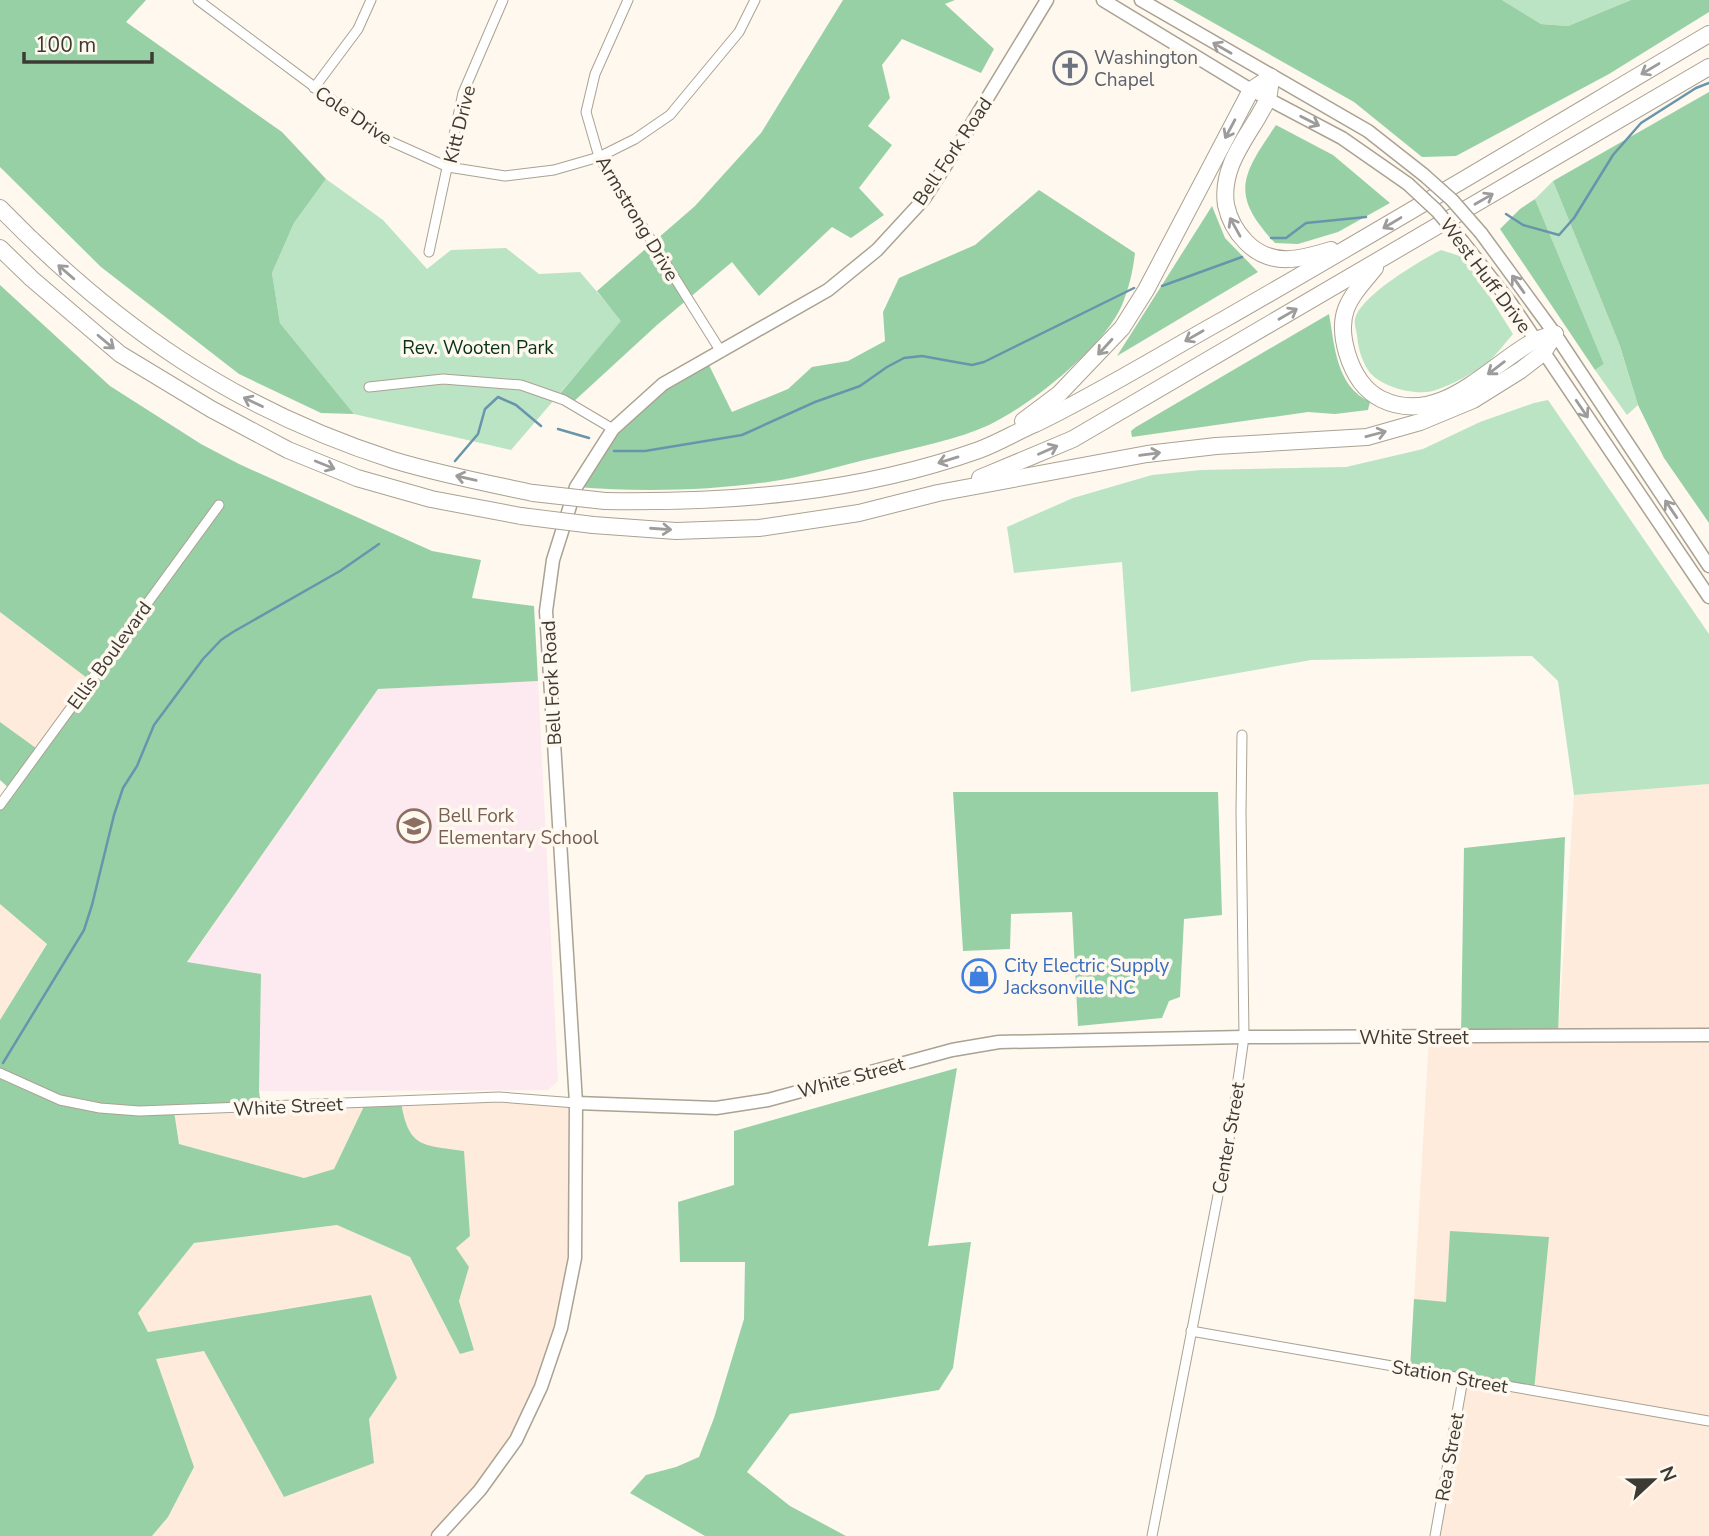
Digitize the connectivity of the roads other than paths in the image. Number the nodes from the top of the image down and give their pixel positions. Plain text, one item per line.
1 (198, 0) edge
2 (217, 0) edge
3 (371, 0) edge
4 (503, 0) edge
5 (628, 0) edge
6 (755, 0) edge
7 (1047, 0) edge
8 (1103, 0) edge
9 (1141, 0) edge
10 (211, 10) junction
11 (1709, 34) edge
12 (1709, 67) edge
13 (1271, 77) junction
14 (314, 88) junction
15 (1251, 90) junction
16 (1267, 100) junction
17 (598, 157) junction
18 (448, 166) junction
19 (0, 208) edge
20 (1361, 241) junction
21 (0, 248) edge
22 (429, 252) dead end
23 (1384, 257) junction
24 (1555, 334) junction
25 (1539, 346) junction
26 (720, 350) junction
27 (369, 387) dead end
28 (613, 429) junction
29 (981, 449) junction
30 (938, 493) junction
31 (219, 505) dead end
32 (1709, 566) edge
33 (1709, 597) edge
34 (1242, 735) dead end
35 (0, 805) edge
36 (1709, 1035) edge
37 (1244, 1037) junction
38 (0, 1073) edge
39 (576, 1103) junction
40 (1191, 1331) junction
41 (1463, 1379) junction
42 (1709, 1421) edge
43 (438, 1536) edge
44 (1152, 1536) edge
45 (1435, 1536) edge

1 - 10 street, Cole Drive
2 - 10 street
3 - 14 street
4 - 18 street, Kitt Drive
5 - 17 street, Armstrong Drive
6 - 17 street, Cole Drive
7 - 26 main road, Bell Fork Road
8 - 15 main road, West Huff Drive
13 -> 9 main road, West Huff Drive
10 - 14 street, Cole Drive
11 -> 20 highway
23 -> 12 highway
13 - 15 highway
13 - 16 highway
24 -> 13 main road, West Huff Drive, bridge
14 - 18 street, Cole Drive
15 - 16 main road, West Huff Drive
15 -> 29 highway
20 -> 16 highway
16 -> 25 main road, West Huff Drive, bridge
17 - 18 street, Cole Drive
17 - 26 street, Armstrong Drive
18 - 22 street, Kitt Drive
29 -> 19 highway, bridge
20 -> 29 highway
21 -> 30 highway, bridge
25 -> 23 highway
30 -> 23 highway
24 - 25 highway
32 -> 24 main road, West Huff Drive
30 -> 25 highway
25 -> 33 main road, West Huff Drive
26 - 28 main road, Bell Fork Road
27 - 28 street
28 - 39 main road, Bell Fork Road
31 - 35 street, Ellis Boulevard
34 - 37 street, Center Street
36 - 37 main road, White Street
37 - 39 main road, White Street
37 - 40 street, Center Street
38 - 39 street, White Street
39 - 43 main road, Bell Fork Road
40 - 41 street, Station Street
40 - 44 street, Center Street
41 - 42 street, Station Street
41 - 45 street, Rea Street

